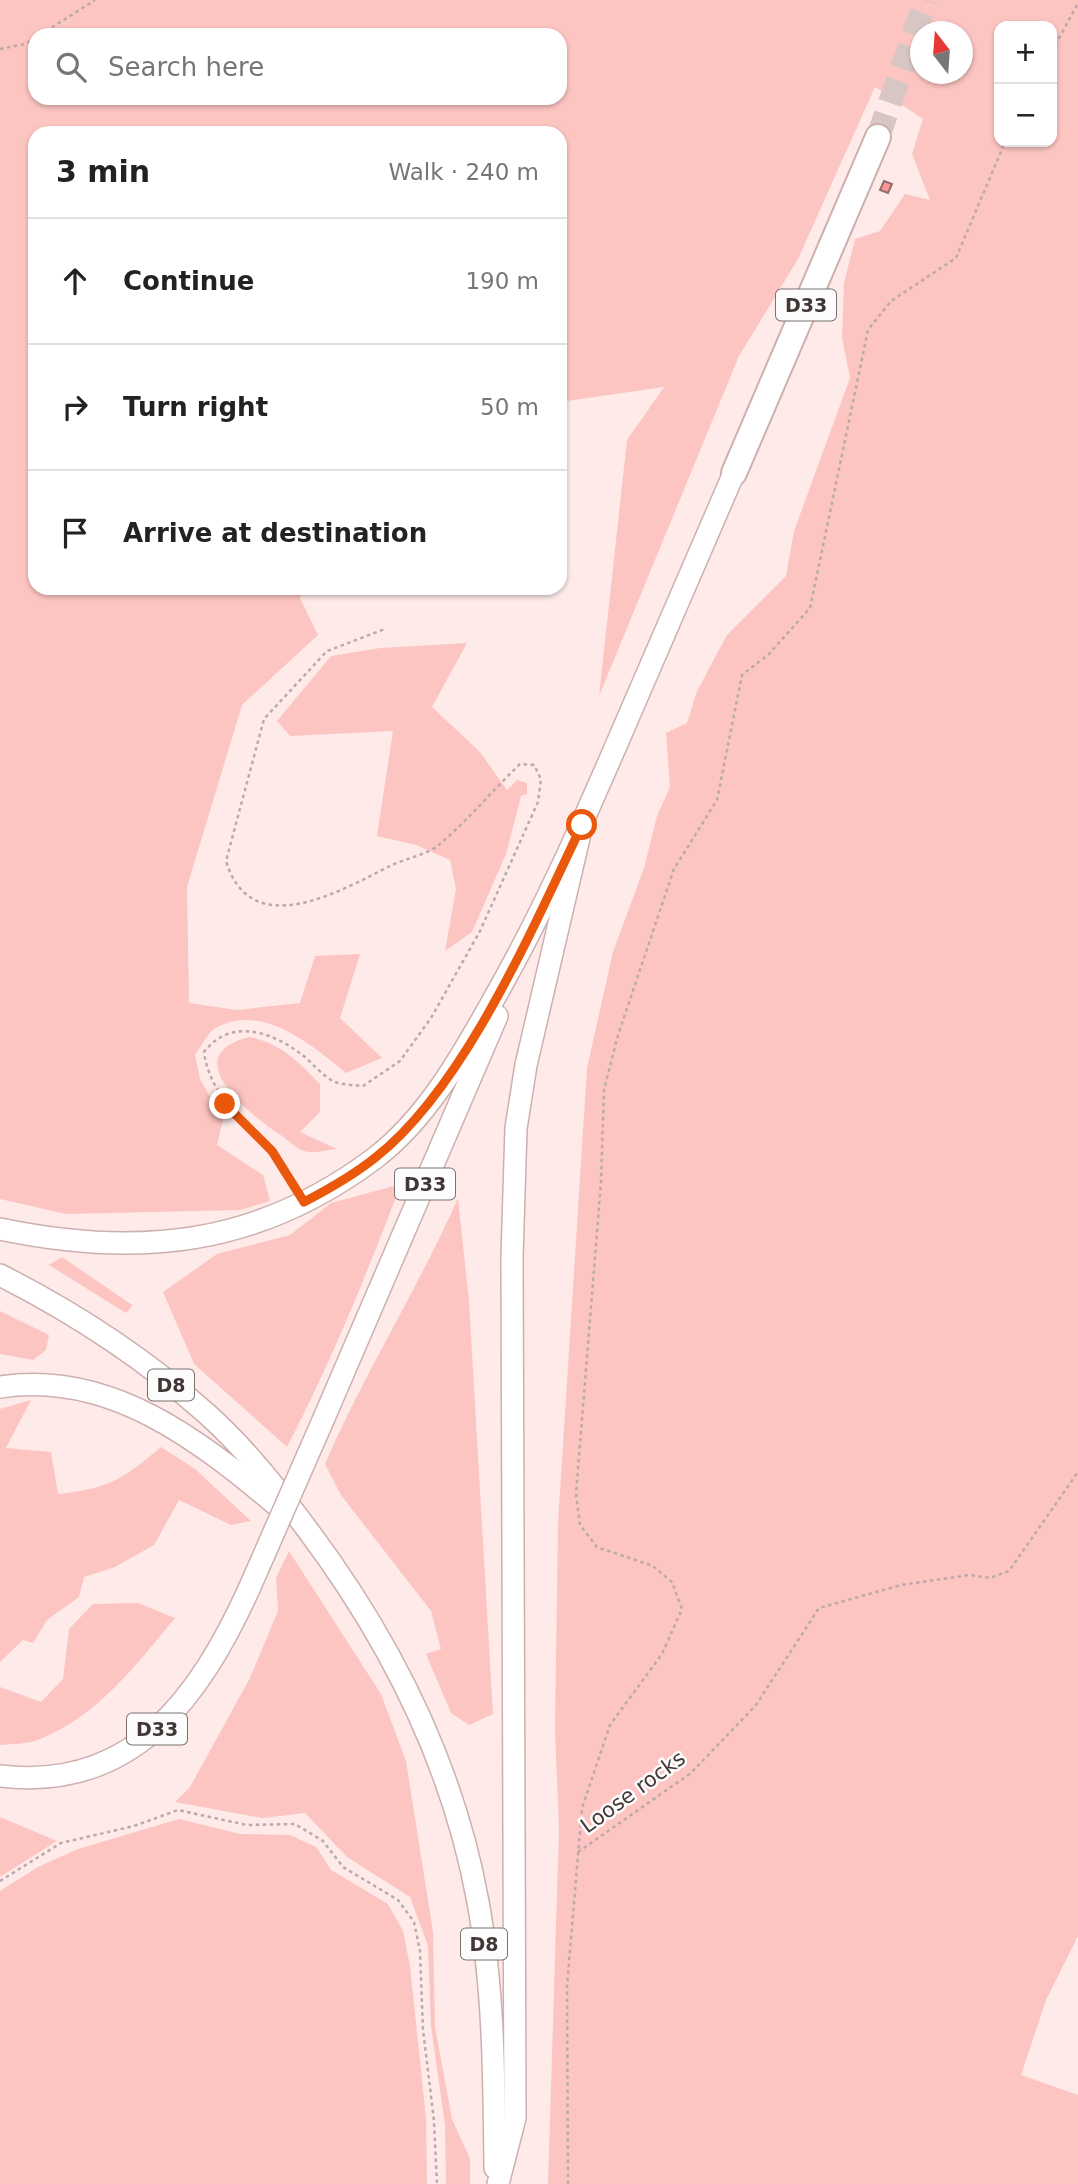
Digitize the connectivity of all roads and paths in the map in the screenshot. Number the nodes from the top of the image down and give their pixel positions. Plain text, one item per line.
1 (95, 0) edge
2 (1078, 3) edge
3 (51, 28) edge
4 (28, 42) edge
5 (1057, 42) edge
6 (0, 49) edge
7 (878, 137) tunnel mouth
8 (1003, 147) edge
9 (734, 473) joint
10 (386, 629) dead end
11 (582, 825) junction
12 (523, 948) junction
13 (304, 1202) junction
14 (0, 1229) edge
15 (0, 1275) edge
16 (0, 1387) edge
17 (1078, 1472) edge
18 (310, 1533) junction
19 (0, 1776) edge
20 (578, 1852) junction
21 (0, 1881) edge
22 (437, 2184) edge
23 (497, 2184) edge
24 (568, 2184) edge

1 - 3 path
2 - 5 path
4 - 6 path
7 - 9 highway, D33
8 - 20 path
9 - 11 main road, D33
10 - 13 path
11 - 12 main road, D33
11 - 23 main road
12 - 13 main road
12 - 19 main road, D33, bridge
13 - 14 main road
15 - 18 main road, D8
16 - 18 main road
17 - 20 path, Loose rocks
18 - 23 main road, D8
20 - 24 path
21 - 22 path

